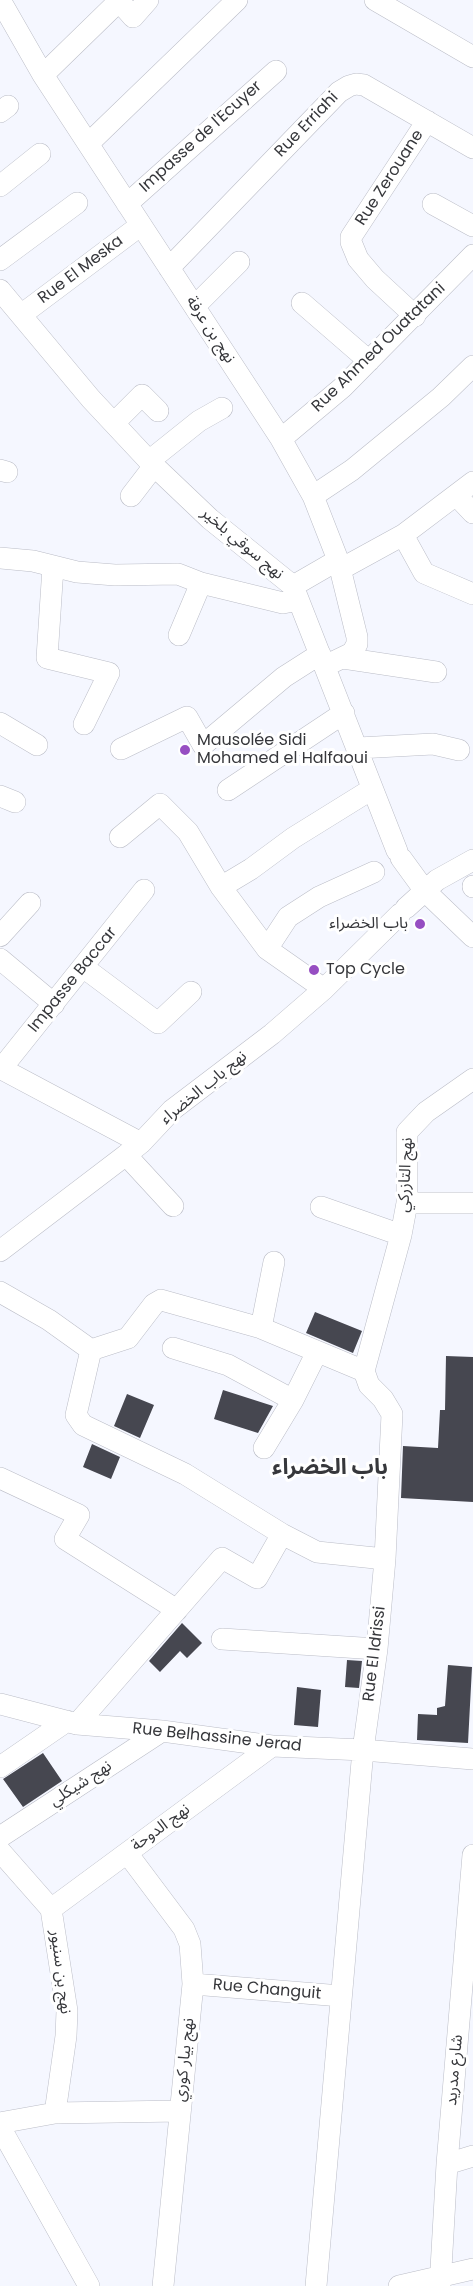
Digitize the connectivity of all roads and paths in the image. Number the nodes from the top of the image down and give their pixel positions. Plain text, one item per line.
1 (148, 0) edge
2 (237, 0) edge
3 (2, 1) edge
4 (380, 1) edge
5 (473, 57) edge
6 (276, 71) dead end
7 (43, 75) junction
8 (427, 122) junction
9 (471, 142) edge
10 (88, 144) junction
11 (40, 154) dead end
12 (0, 186) edge
13 (77, 203) dead end
14 (127, 204) junction
15 (433, 204) dead end
16 (141, 225) junction
17 (473, 226) edge
18 (0, 260) edge
19 (238, 262) dead end
20 (470, 264) edge
21 (169, 268) junction
22 (0, 290) edge
23 (302, 303) dead end
24 (195, 306) junction
25 (21, 315) junction
26 (415, 316) junction
27 (369, 361) junction
28 (473, 366) edge
29 (222, 408) dead end
30 (158, 411) dead end
31 (114, 423) junction
32 (282, 439) junction
33 (152, 463) junction
34 (473, 482) edge
35 (456, 495) junction
36 (131, 496) dead end
37 (313, 496) junction
38 (473, 513) edge
39 (403, 535) junction
40 (0, 558) edge
41 (339, 565) junction
42 (53, 567) junction
43 (201, 583) junction
44 (296, 593) junction
45 (473, 594) edge
46 (179, 635) dead end
47 (329, 660) junction
48 (436, 672) dead end
49 (344, 714) junction
50 (0, 723) edge
51 (84, 724) dead end
52 (37, 745) dead end
53 (358, 748) junction
54 (121, 749) dead end
55 (459, 750) dead end
56 (372, 789) junction
57 (228, 790) dead end
58 (120, 837) dead end
59 (473, 860) edge
60 (374, 872) dead end
61 (221, 888) junction
62 (144, 890) dead end
63 (425, 891) junction
64 (30, 903) dead end
65 (0, 936) edge
66 (473, 937) edge
67 (267, 949) junction
68 (0, 959) edge
69 (83, 967) junction
70 (324, 989) junction
71 (191, 992) dead end
72 (54, 1004) junction
73 (0, 1068) edge
74 (473, 1079) edge
75 (133, 1149) junction
76 (407, 1203) junction
77 (473, 1203) edge
78 (173, 1206) dead end
79 (321, 1207) dead end
80 (402, 1235) junction
81 (0, 1251) edge
82 (274, 1262) dead end
83 (0, 1292) edge
84 (261, 1328) junction
85 (173, 1348) dead end
86 (91, 1350) junction
87 (317, 1352) junction
88 (364, 1371) junction
89 (293, 1400) junction
90 (264, 1448) dead end
91 (0, 1478) edge
92 (282, 1534) junction
93 (385, 1559) junction
94 (177, 1610) junction
95 (222, 1639) dead end
96 (377, 1649) junction
97 (0, 1704) edge
98 (72, 1723) junction
99 (162, 1731) junction
100 (272, 1746) junction
101 (363, 1750) junction
102 (473, 1759) edge
103 (0, 1767) edge
104 (0, 1837) edge
105 (0, 1851) edge
106 (127, 1853) junction
107 (473, 1855) edge
108 (51, 1909) junction
109 (193, 1984) junction
110 (341, 1996) junction
111 (180, 2111) junction
112 (55, 2112) junction
113 (0, 2125) edge
114 (473, 2156) edge
115 (447, 2164) junction
116 (473, 2269) edge
117 (441, 2281) edge
118 (89, 2286) edge
119 (163, 2286) edge
120 (316, 2286) edge
121 (399, 2286) edge

1 - 7 street
2 - 10 street
3 - 7 street, نهج بن عرفة
4 - 5 street
6 - 14 street, Impasse de l'Ecuyer
7 - 10 street, نهج بن عرفة
8 - 9 street, Rue Erriahi
8 - 21 street, Rue Erriahi
8 - 26 street, Rue Zerouane
10 - 14 street, نهج بن عرفة
11 - 12 street
13 - 18 street
14 - 16 street, نهج بن عرفة
15 - 17 street
16 - 21 street, نهج بن عرفة
16 - 25 street, Rue El Meska
19 - 24 street
20 - 26 street, Rue Ahmed Ouatatani
21 - 24 street, نهج بن عرفة
22 - 25 street, نهج سوقي بلخير
23 - 27 street
24 - 32 street, نهج بن عرفة
25 - 31 street, نهج سوقي بلخير
26 - 27 street, Rue Ahmed Ouatatani
27 - 32 street, Rue Ahmed Ouatatani
28 - 37 street
29 - 33 street
30 - 31 street
31 - 33 street, نهج سوقي بلخير
32 - 37 street, نهج بن عرفة
33 - 36 street
33 - 44 street, نهج سوقي بلخير
34 - 35 street
35 - 38 street
35 - 39 street
37 - 41 street, نهج بن عرفة
39 - 41 street
39 - 45 street
40 - 42 street
41 - 44 street
41 - 47 street, نهج بن عرفة
42 - 43 street
42 - 51 street
43 - 44 street
43 - 46 street
44 - 47 street, نهج سوقي بلخير
47 - 48 street
47 - 49 street, نهج سوقي بلخير
47 - 54 street
49 - 53 street, نهج سوقي بلخير
49 - 57 street
50 - 52 street
53 - 55 street
53 - 56 street, نهج سوقي بلخير
56 - 61 street
56 - 63 street, نهج سوقي بلخير
58 - 61 street
59 - 63 street, نهج باب الخضراء
60 - 67 street
61 - 67 street
62 - 69 street, Impasse Baccar
63 - 66 street
63 - 70 street, نهج باب الخضراء
64 - 65 street
67 - 70 street
68 - 72 street
69 - 71 street
69 - 72 street, Impasse Baccar
70 - 75 street, نهج باب الخضراء
72 - 73 street, Impasse Baccar
73 - 75 street
74 - 76 street, نهج التازركي
75 - 78 street
75 - 81 street, نهج باب الخضراء
76 - 77 street
76 - 80 street, نهج التازركي
79 - 80 street
80 - 88 street, نهج التازركي
82 - 84 street
83 - 86 street
84 - 86 street
84 - 87 street
85 - 89 street
86 - 92 street
87 - 88 street
87 - 89 street
88 - 93 street
89 - 90 street
91 - 94 street
92 - 93 street
92 - 94 street
93 - 96 street, Rue El Idrissi
94 - 98 street
95 - 96 street
96 - 101 street, Rue El Idrissi
97 - 98 street, Rue Belhassine Jerad
98 - 99 street, Rue Belhassine Jerad
98 - 103 street
99 - 100 street, Rue Belhassine Jerad
99 - 104 street, نهج شيكلي
100 - 101 street, Rue Belhassine Jerad
100 - 106 street, نهج الدوحة
101 - 102 street, Rue Belhassine Jerad
101 - 110 street, Rue El Idrissi
105 - 108 street, نهج بن سنيور
106 - 108 street, نهج الدوحة
106 - 109 street, نهج بيار كوري
107 - 115 street, شارع مدريد
108 - 112 street, نهج بن سنيور
109 - 110 street, Rue Changuit
109 - 111 street, نهج بيار كوري
110 - 120 street, Rue El Idrissi
111 - 112 street
111 - 119 street, نهج بيار كوري
112 - 113 street
113 - 118 street
114 - 115 street
115 - 117 street, شارع مدريد
116 - 117 street
117 - 121 street

